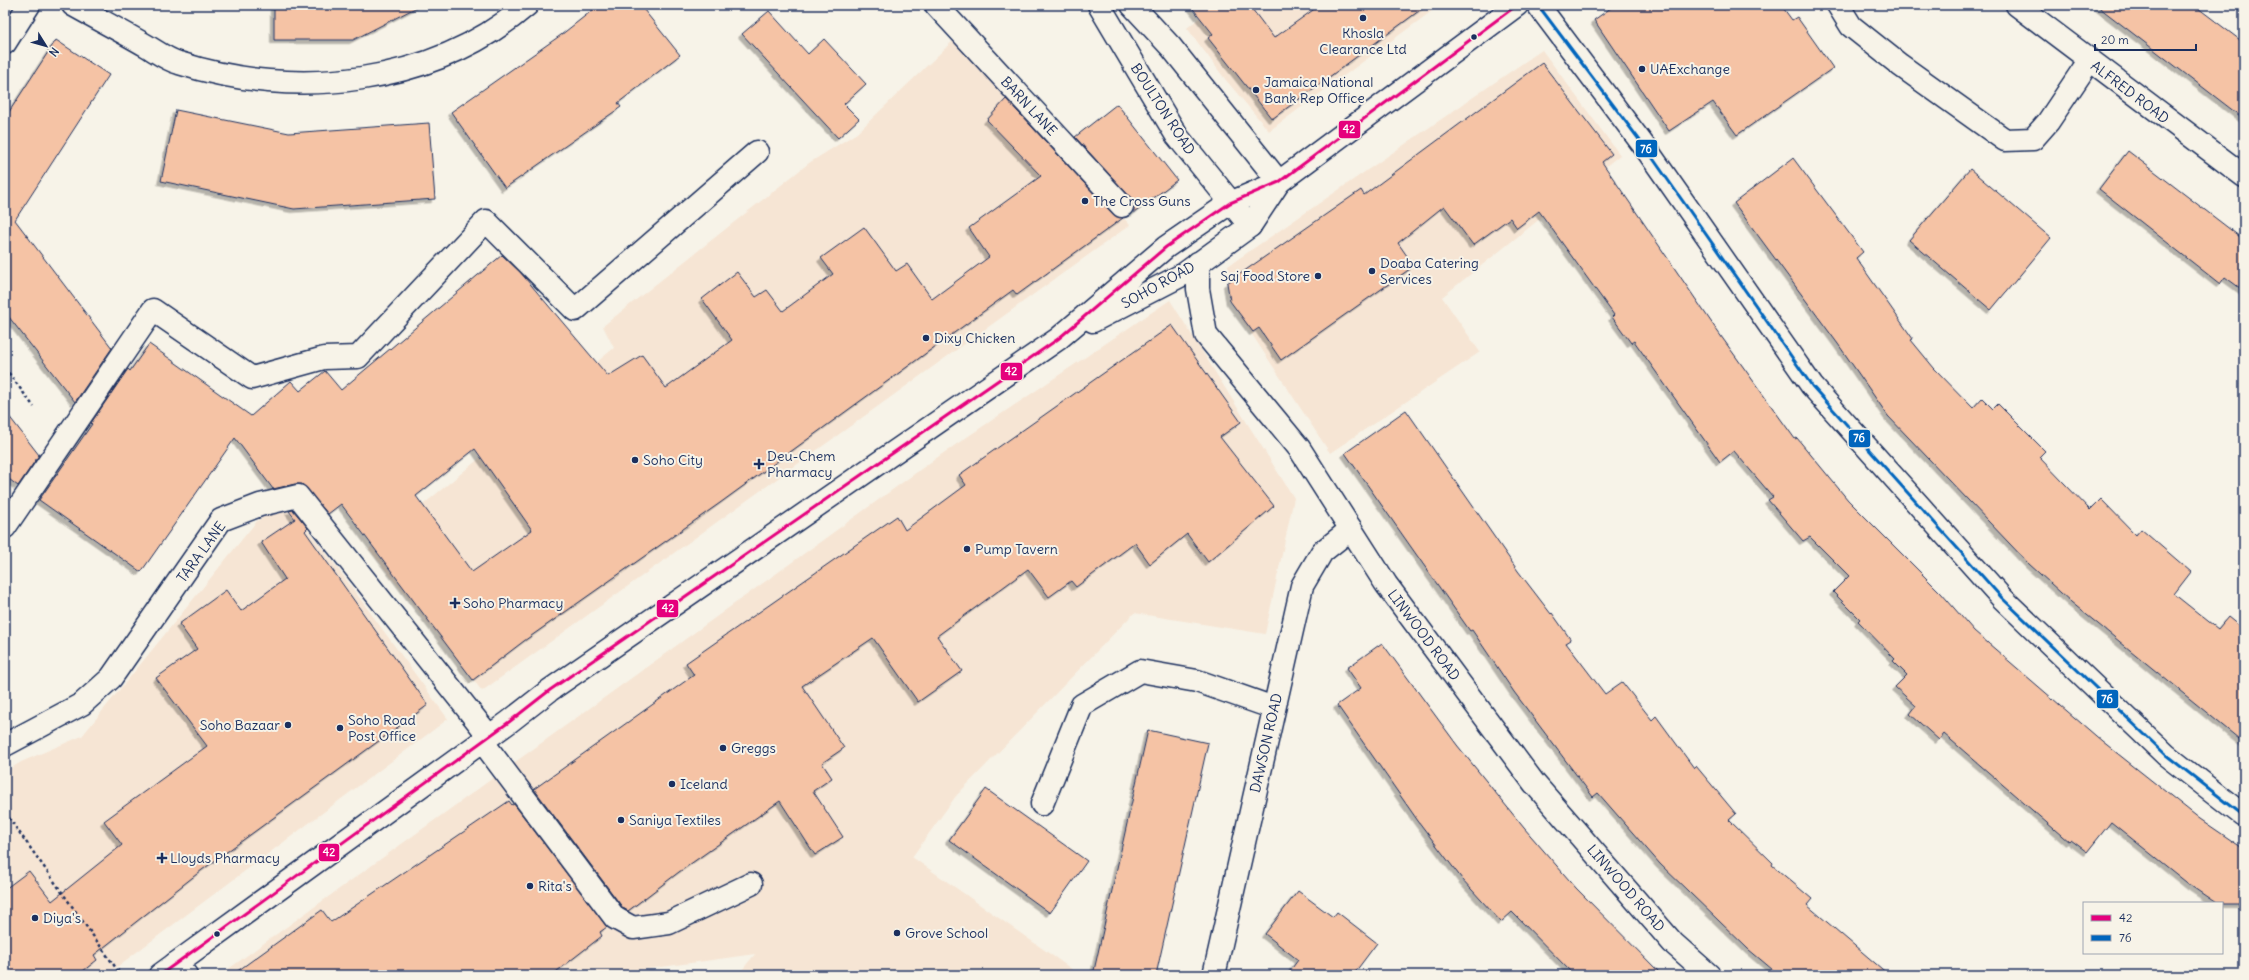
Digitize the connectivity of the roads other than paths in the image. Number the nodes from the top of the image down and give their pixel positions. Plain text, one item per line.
1 (29, 5) edge
2 (73, 5) edge
3 (527, 5) edge
4 (936, 5) edge
5 (1099, 5) edge
6 (1132, 5) edge
7 (1517, 5) edge
8 (1538, 5) edge
9 (1838, 5) edge
10 (2017, 5) edge
11 (5, 43) edge
12 (2089, 61) junction
13 (757, 152) dead end
14 (2244, 176) edge
15 (1279, 182) junction
16 (1230, 203) junction
17 (1122, 206) dead end
18 (1250, 226) junction
19 (1198, 263) junction
20 (1058, 339) junction
21 (5, 527) edge
22 (1351, 529) junction
23 (1274, 708) junction
24 (486, 738) junction
25 (5, 746) edge
26 (1042, 804) dead end
27 (2244, 816) edge
28 (751, 884) dead end
29 (174, 971) edge
30 (1214, 975) edge
31 (1709, 975) edge

1 - 11 main road
2 - 3 main road
4 - 17 main road, BARN LANE
5 - 16 main road, BOULTON ROAD
6 - 15 main road
7 - 15 main road, SOHO ROAD
8 - 27 main road
9 - 12 main road
10 - 12 main road, ALFRED ROAD
12 - 14 main road, ALFRED ROAD
13 - 21 main road
15 - 16 main road, SOHO ROAD
15 - 18 main road, SOHO ROAD
16 - 18 main road, BOULTON ROAD
16 - 20 main road, SOHO ROAD
18 - 19 main road, SOHO ROAD
19 - 20 main road, SOHO ROAD
19 - 22 main road, LINWOOD ROAD
20 - 24 main road, SOHO ROAD
22 - 23 main road, DAWSON ROAD
22 - 31 main road, LINWOOD ROAD
23 - 26 main road
23 - 30 main road, DAWSON ROAD
24 - 25 main road, TARA LANE
24 - 28 main road
24 - 29 main road, SOHO ROAD

